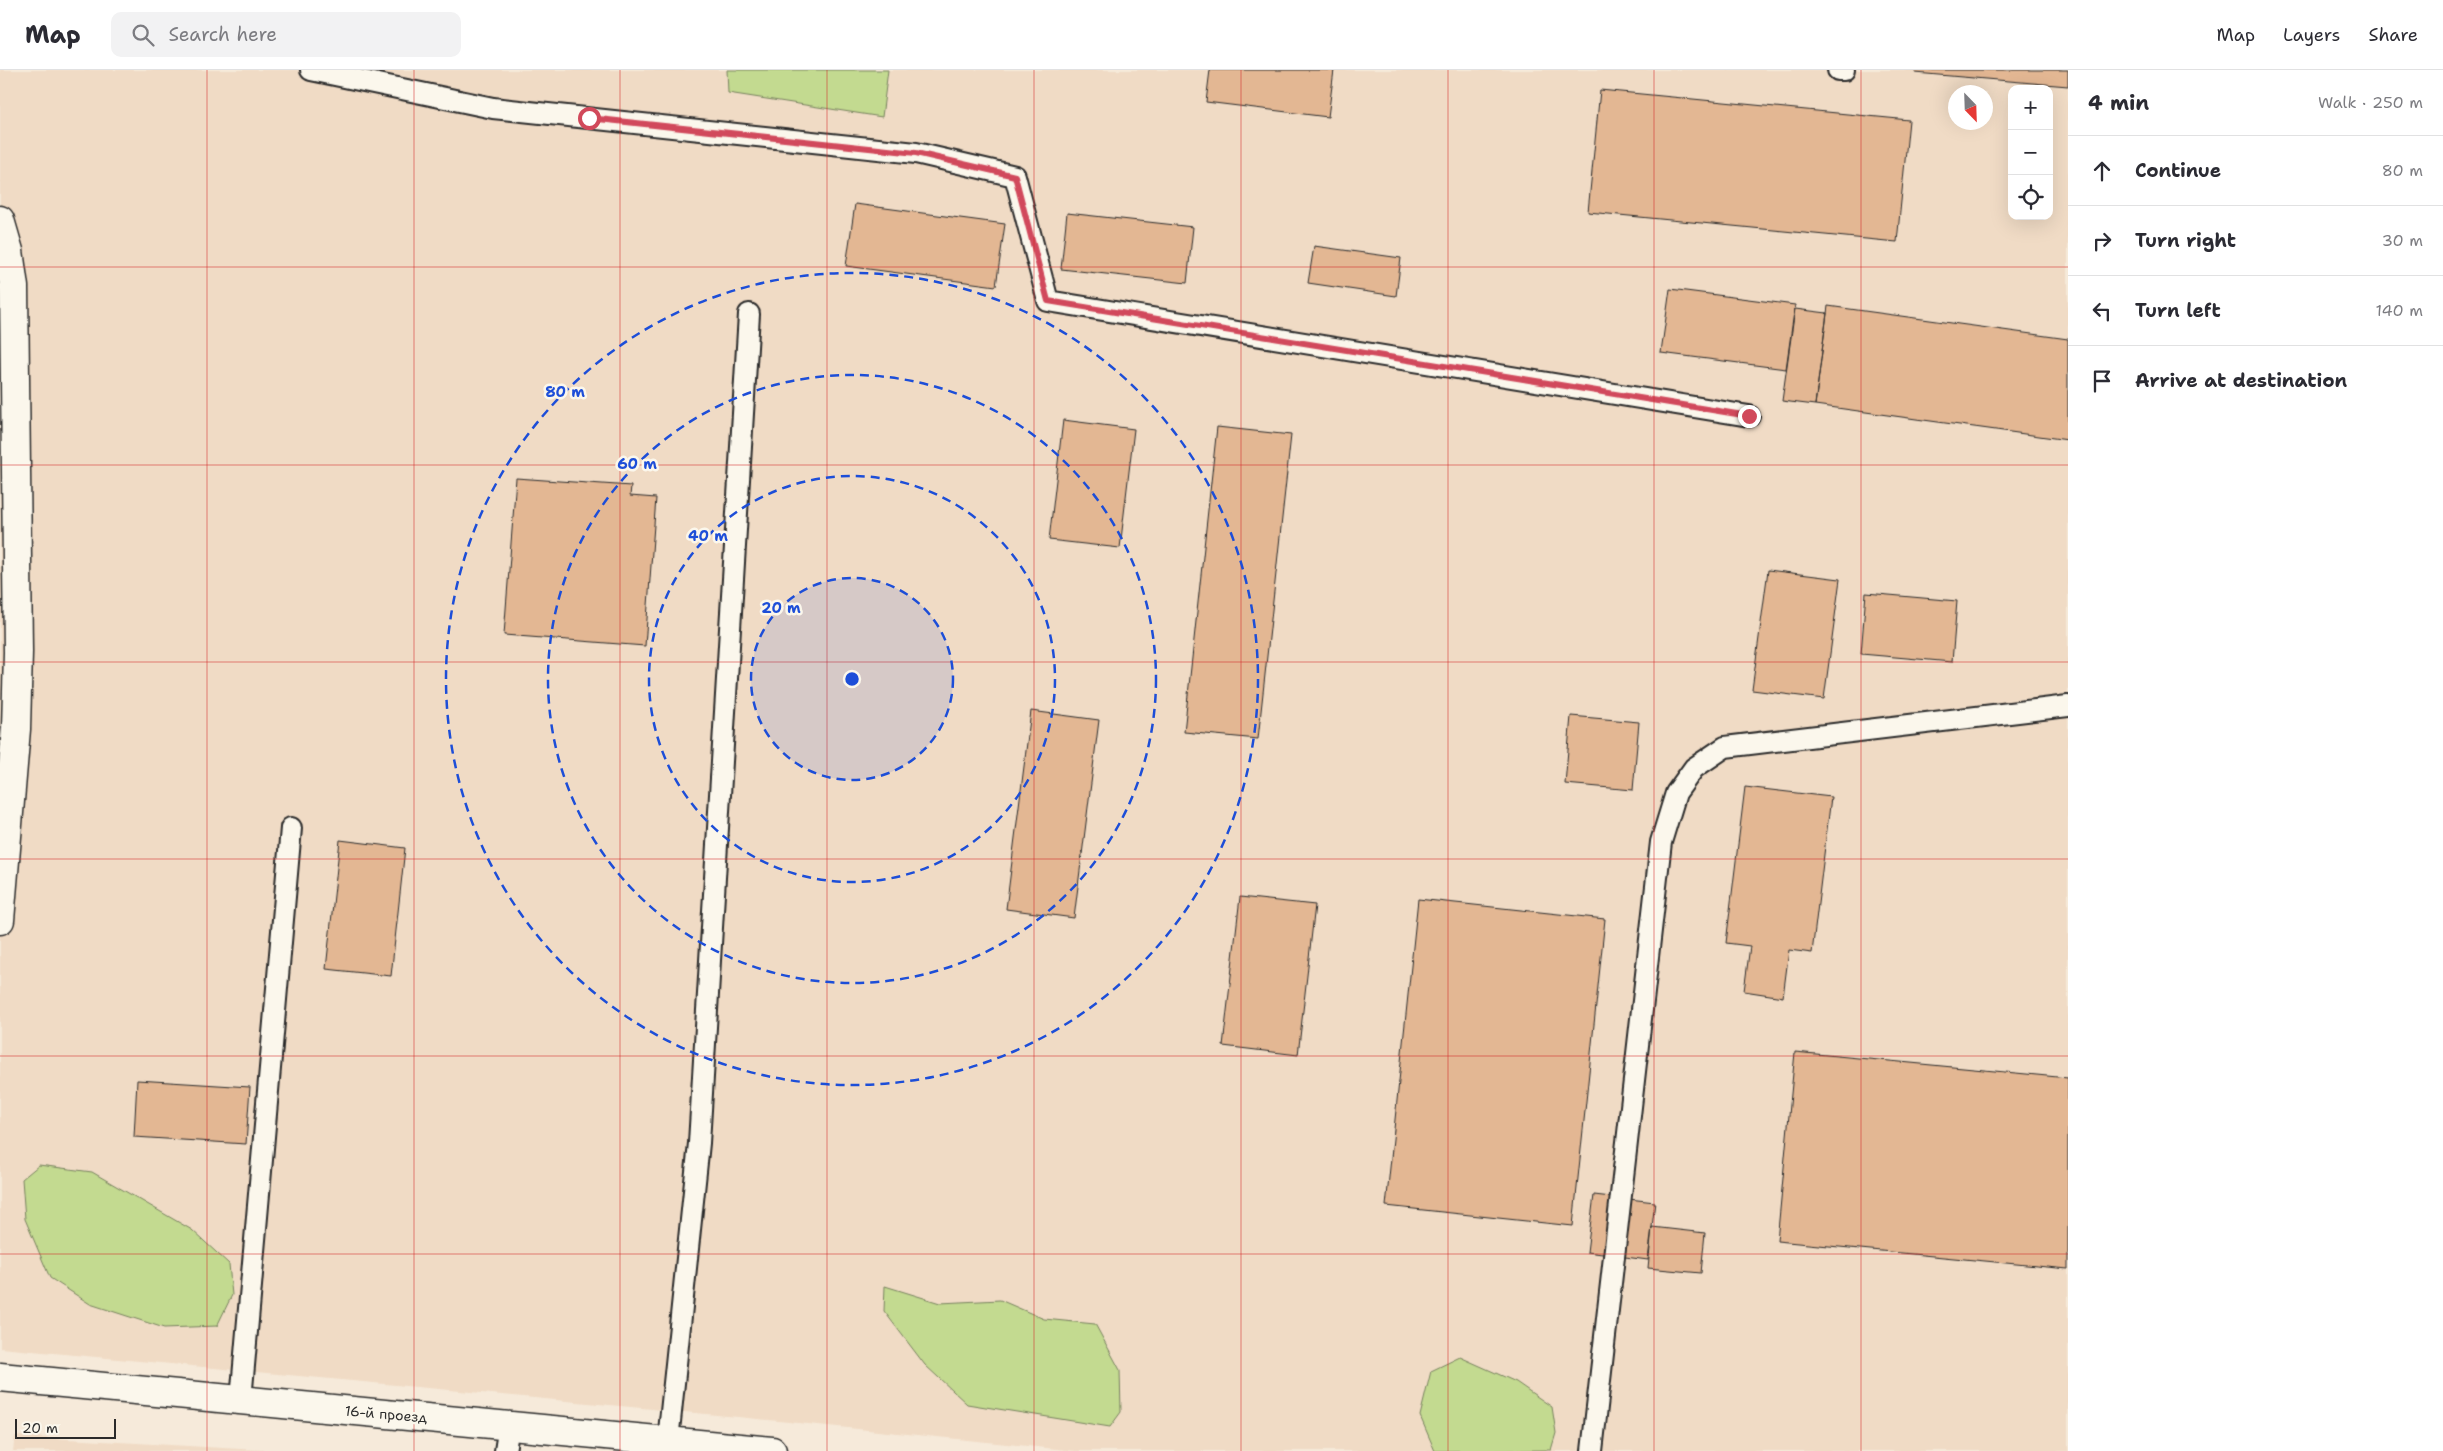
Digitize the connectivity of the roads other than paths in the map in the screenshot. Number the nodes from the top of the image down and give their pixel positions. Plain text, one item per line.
1 (311, 70) edge
2 (1838, 70) edge
3 (1844, 70) edge
4 (0, 220) edge
5 (749, 314) dead end
6 (1749, 416) dead end
7 (2068, 706) edge
8 (291, 828) dead end
9 (0, 920) edge
10 (0, 1377) edge
11 (241, 1400) junction
12 (507, 1438) edge
13 (668, 1441) junction
14 (772, 1451) edge
15 (1592, 1451) edge

1 - 6 lane
2 - 3 lane
4 - 9 street
5 - 13 lane
7 - 15 lane
8 - 11 lane
10 - 11 street, 16-й проезд
11 - 12 street, 16-й проезд
12 - 13 street, 16-й проезд
13 - 14 street, 16-й проезд

